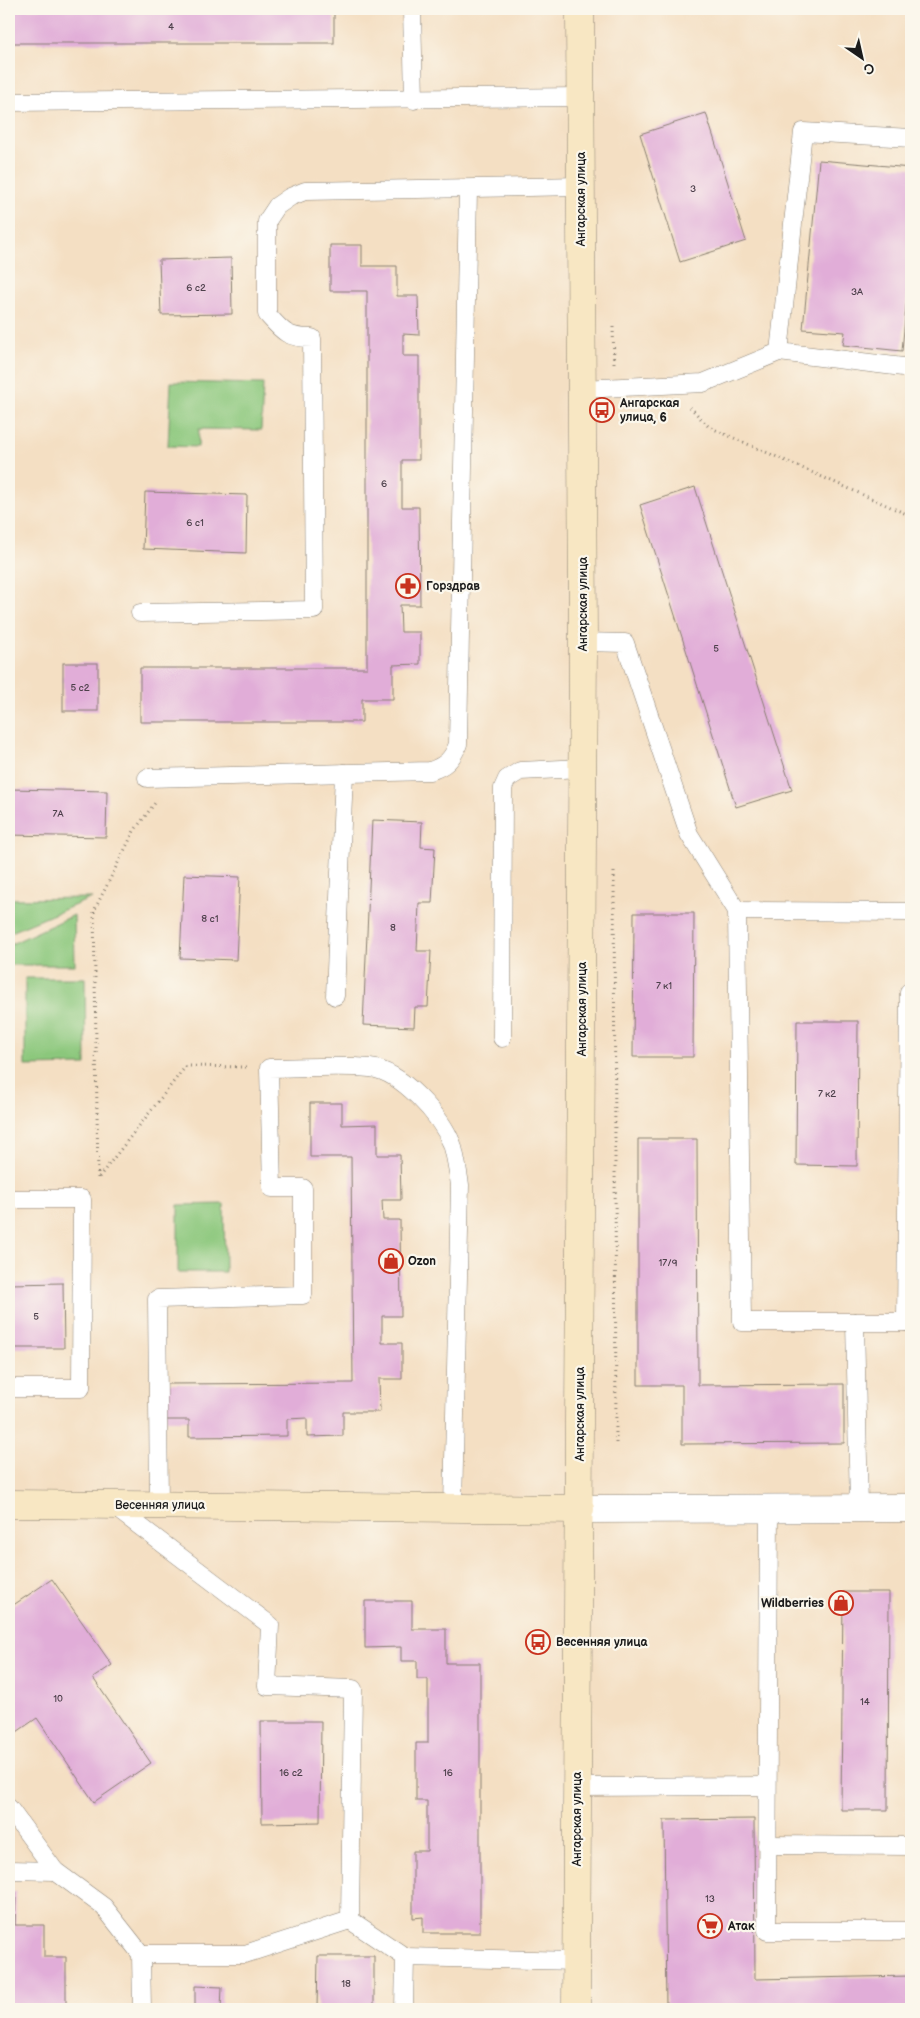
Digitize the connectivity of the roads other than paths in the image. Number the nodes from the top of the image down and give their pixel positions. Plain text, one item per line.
1 (412, 9) edge
2 (580, 9) edge
3 (581, 97) junction
4 (414, 100) junction
5 (9, 102) edge
6 (911, 138) edge
7 (581, 186) junction
8 (468, 188) junction
9 (779, 352) junction
10 (911, 368) edge
11 (582, 389) junction
12 (140, 613) dead end
13 (583, 642) junction
14 (583, 768) junction
15 (344, 773) junction
16 (147, 778) dead end
17 (737, 911) junction
18 (910, 912) road end
19 (910, 992) edge
20 (335, 996) dead end
21 (502, 1038) dead end
22 (9, 1199) edge
23 (855, 1322) junction
24 (909, 1322) edge
25 (9, 1388) edge
26 (9, 1504) edge
27 (112, 1505) junction
28 (159, 1505) junction
29 (453, 1507) junction
30 (580, 1508) junction
31 (769, 1508) junction
32 (859, 1508) junction
33 (911, 1508) edge
34 (767, 1786) junction
35 (578, 1787) junction
36 (9, 1808) edge
37 (767, 1845) junction
38 (911, 1846) edge
39 (9, 1870) edge
40 (54, 1871) junction
41 (350, 1920) junction
42 (911, 1931) edge
43 (141, 1954) junction
44 (405, 1957) junction
45 (576, 1961) junction
46 (142, 2009) edge
47 (404, 2009) edge
48 (576, 2009) edge

1 - 4 lane
2 - 3 street, Ангарская улица
3 - 4 lane
3 - 7 street, Ангарская улица
4 - 5 lane
6 - 9 lane
7 - 8 lane
7 - 11 street, Ангарская улица
8 - 12 lane
8 - 15 lane
9 - 10 lane
9 - 11 lane
11 - 13 street, Ангарская улица
13 - 14 street, Ангарская улица
13 - 17 lane
14 - 21 lane
14 - 30 street, Ангарская улица
15 - 16 lane
15 - 20 lane
17 - 18 lane
17 - 23 lane
19 - 24 lane
22 - 25 lane
23 - 24 lane
23 - 32 lane
26 - 27 street, Весенняя улица
27 - 28 street, Весенняя улица
27 - 41 lane
28 - 29 street, Весенняя улица
28 - 29 lane
29 - 30 street, Весенняя улица
30 - 31 street, Весенняя улица
30 - 35 street, Ангарская улица
31 - 32 street, Весенняя улица
31 - 34 lane
32 - 33 street, Весенняя улица
34 - 35 lane
34 - 37 lane
35 - 45 street, Ангарская улица
36 - 40 lane
37 - 38 lane
37 - 42 lane
39 - 40 lane
40 - 43 lane
41 - 43 lane
41 - 44 lane
43 - 46 lane
44 - 45 lane
44 - 47 lane
45 - 48 street, Ангарская улица

